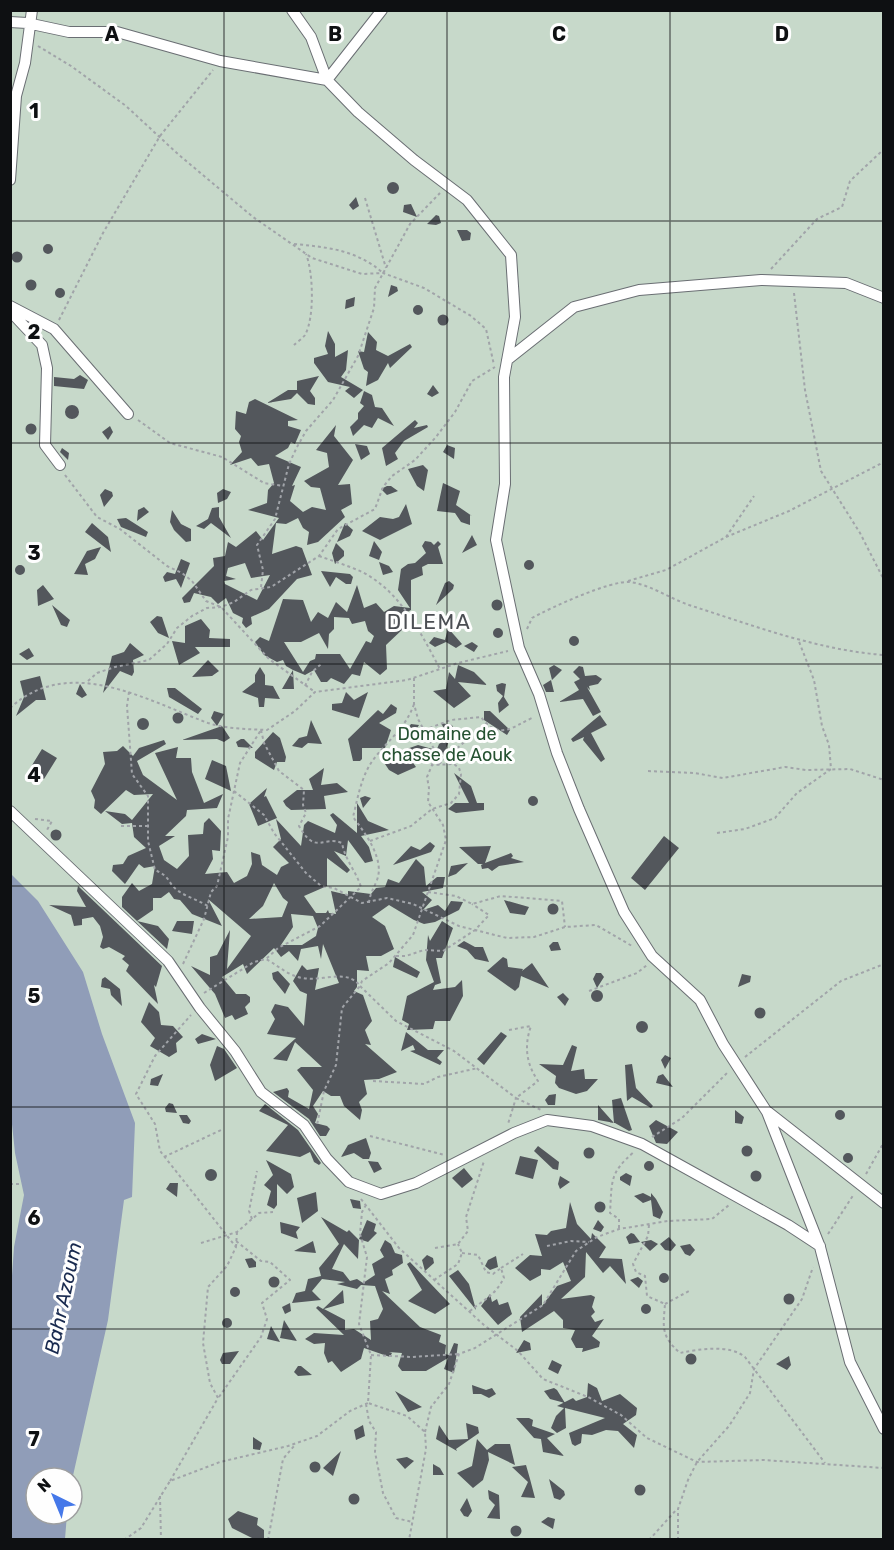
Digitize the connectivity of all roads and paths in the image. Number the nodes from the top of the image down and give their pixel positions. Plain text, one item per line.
1 (32, 10) edge
2 (292, 10) edge
3 (382, 10) edge
4 (10, 22) edge
5 (30, 23) junction
6 (28, 40) junction
7 (220, 61) junction
8 (327, 80) junction
9 (160, 136) junction
10 (884, 149) edge
11 (10, 180) edge
12 (448, 185) junction
13 (365, 198) dead end
14 (292, 244) junction
15 (306, 254) junction
16 (386, 268) junction
17 (383, 273) junction
18 (761, 280) junction
19 (792, 281) junction
20 (884, 297) edge
21 (10, 306) edge
22 (10, 311) edge
23 (54, 329) junction
24 (294, 345) dead end
25 (507, 360) junction
26 (494, 368) junction
27 (128, 414) joint
28 (884, 462) edge
29 (60, 465) joint
30 (283, 486) junction
31 (832, 488) junction
32 (754, 496) dead end
33 (726, 537) junction
34 (319, 556) junction
35 (884, 580) edge
36 (628, 581) junction
37 (261, 587) junction
38 (221, 607) junction
39 (797, 638) junction
40 (519, 648) junction
41 (884, 655) edge
42 (321, 664) dead end
43 (440, 669) junction
44 (414, 678) junction
45 (87, 681) junction
46 (305, 686) junction
47 (129, 692) junction
48 (315, 692) junction
49 (414, 704) junction
50 (10, 708) edge
51 (544, 713) junction
52 (261, 730) junction
53 (423, 730) junction
54 (469, 738) dead end
55 (439, 764) junction
56 (432, 765) junction
57 (831, 770) junction
58 (648, 771) dead end
59 (884, 780) edge
60 (234, 791) junction
61 (432, 809) junction
62 (10, 811) edge
63 (121, 825) dead end
64 (148, 826) junction
65 (717, 833) dead end
66 (370, 841) junction
67 (428, 891) junction
68 (352, 897) junction
69 (369, 903) junction
70 (472, 904) junction
71 (209, 907) junction
72 (423, 908) junction
73 (565, 927) junction
74 (475, 930) junction
75 (394, 956) junction
76 (655, 958) junction
77 (266, 959) junction
78 (884, 964) edge
79 (178, 975) junction
80 (360, 986) junction
81 (589, 991) dead end
82 (197, 1003) junction
83 (509, 1030) dead end
84 (736, 1064) junction
85 (478, 1068) junction
86 (373, 1081) dead end
87 (516, 1098) junction
88 (767, 1112) junction
89 (551, 1121) junction
90 (221, 1130) dead end
91 (370, 1136) dead end
92 (312, 1137) junction
93 (504, 1138) junction
94 (491, 1144) junction
95 (642, 1144) junction
96 (164, 1157) junction
97 (462, 1159) junction
98 (256, 1172) dead end
99 (10, 1184) edge
100 (20, 1184) dead end
101 (739, 1197) junction
102 (361, 1198) dead end
103 (884, 1203) edge
104 (366, 1206) junction
105 (273, 1212) dead end
106 (252, 1219) junction
107 (650, 1225) junction
108 (619, 1229) junction
109 (237, 1232) junction
110 (227, 1235) junction
111 (236, 1240) junction
112 (589, 1242) junction
113 (201, 1243) dead end
114 (458, 1245) junction
115 (547, 1246) dead end
116 (820, 1246) junction
117 (236, 1247) junction
118 (435, 1248) dead end
119 (462, 1253) junction
120 (523, 1254) dead end
121 (501, 1268) junction
122 (434, 1280) junction
123 (689, 1292) dead end
124 (665, 1304) junction
125 (469, 1312) junction
126 (495, 1334) junction
127 (459, 1354) junction
128 (371, 1355) junction
129 (754, 1369) junction
130 (218, 1398) junction
131 (367, 1403) junction
132 (884, 1430) edge
133 (425, 1432) junction
134 (295, 1443) junction
135 (697, 1462) junction
136 (825, 1464) junction
137 (884, 1468) edge
138 (170, 1480) junction
139 (160, 1496) junction
140 (678, 1509) junction
141 (412, 1522) junction
142 (124, 1539) edge
143 (161, 1539) edge
144 (268, 1539) edge
145 (409, 1539) edge
146 (649, 1539) edge
147 (678, 1539) edge

1 - 5 street
2 - 8 street
3 - 8 street
4 - 5 street
5 - 6 street
5 - 7 street
6 - 9 path
6 - 11 street
7 - 8 street
7 - 9 path
8 - 12 street
9 - 14 path
9 - 23 path
10 - 18 path
12 - 16 path
12 - 25 street
13 - 16 path
14 - 15 path
14 - 17 path
15 - 17 path
15 - 24 path
16 - 17 path
17 - 26 path
17 - 30 path
18 - 19 street
18 - 25 street
19 - 20 street
19 - 31 path
21 - 23 street
22 - 29 street
23 - 27 street
25 - 26 path
25 - 40 street
26 - 34 path
27 - 30 path
28 - 31 path
29 - 38 path
30 - 37 path
31 - 33 path
31 - 35 path
32 - 33 path
33 - 36 path
34 - 37 path
34 - 43 path
36 - 39 path
36 - 40 path
37 - 38 path
38 - 45 path
38 - 46 path
39 - 41 path
39 - 57 path
40 - 43 path
40 - 51 street
42 - 46 path
43 - 44 path
44 - 48 path
44 - 49 path
45 - 47 path
45 - 50 path
46 - 48 path
47 - 52 path
47 - 64 path
48 - 52 path
49 - 53 path
49 - 66 path
51 - 53 path
51 - 76 street
52 - 60 path
52 - 68 path
53 - 56 path
54 - 55 path
55 - 56 path
55 - 61 path
56 - 61 path
57 - 58 path
57 - 59 path
57 - 65 path
60 - 68 path
60 - 71 path
61 - 66 path
61 - 67 path
62 - 79 street
63 - 64 path
64 - 71 path
66 - 69 path
67 - 70 path
67 - 72 path
68 - 69 path
68 - 77 path
69 - 72 path
70 - 73 path
70 - 74 path
71 - 79 path
72 - 74 path
72 - 75 path
73 - 74 path
73 - 76 path
74 - 75 path
75 - 80 path
76 - 81 path
76 - 84 street
77 - 80 path
77 - 82 path
78 - 84 path
79 - 82 street
80 - 85 path
80 - 92 path
82 - 92 street
82 - 96 path
83 - 87 path
84 - 88 street
84 - 95 path
85 - 86 path
85 - 87 path
87 - 89 path
87 - 93 path
88 - 103 street
88 - 116 street
89 - 93 street
89 - 95 street
90 - 96 path
91 - 97 path
92 - 97 street
93 - 94 street
94 - 97 street
94 - 114 path
95 - 101 street
95 - 108 path
96 - 110 path
98 - 106 path
99 - 100 path
101 - 107 path
101 - 116 street
102 - 104 path
104 - 122 path
104 - 128 path
105 - 106 path
106 - 109 path
107 - 108 path
107 - 124 path
108 - 112 path
109 - 110 path
109 - 111 path
110 - 113 path
110 - 117 path
111 - 117 path
111 - 130 path
112 - 115 path
112 - 126 path
114 - 118 path
114 - 119 path
116 - 132 street
117 - 130 path
119 - 121 path
119 - 122 path
120 - 121 path
121 - 125 path
122 - 125 path
123 - 124 path
124 - 129 path
125 - 126 path
126 - 127 path
126 - 135 path
127 - 128 path
127 - 133 path
128 - 131 path
129 - 135 path
129 - 136 path
130 - 138 path
131 - 133 path
131 - 134 path
131 - 141 path
133 - 141 path
134 - 138 path
134 - 144 path
135 - 136 path
135 - 140 path
136 - 137 path
138 - 139 path
139 - 142 path
139 - 143 path
140 - 146 path
140 - 147 path
141 - 145 path

